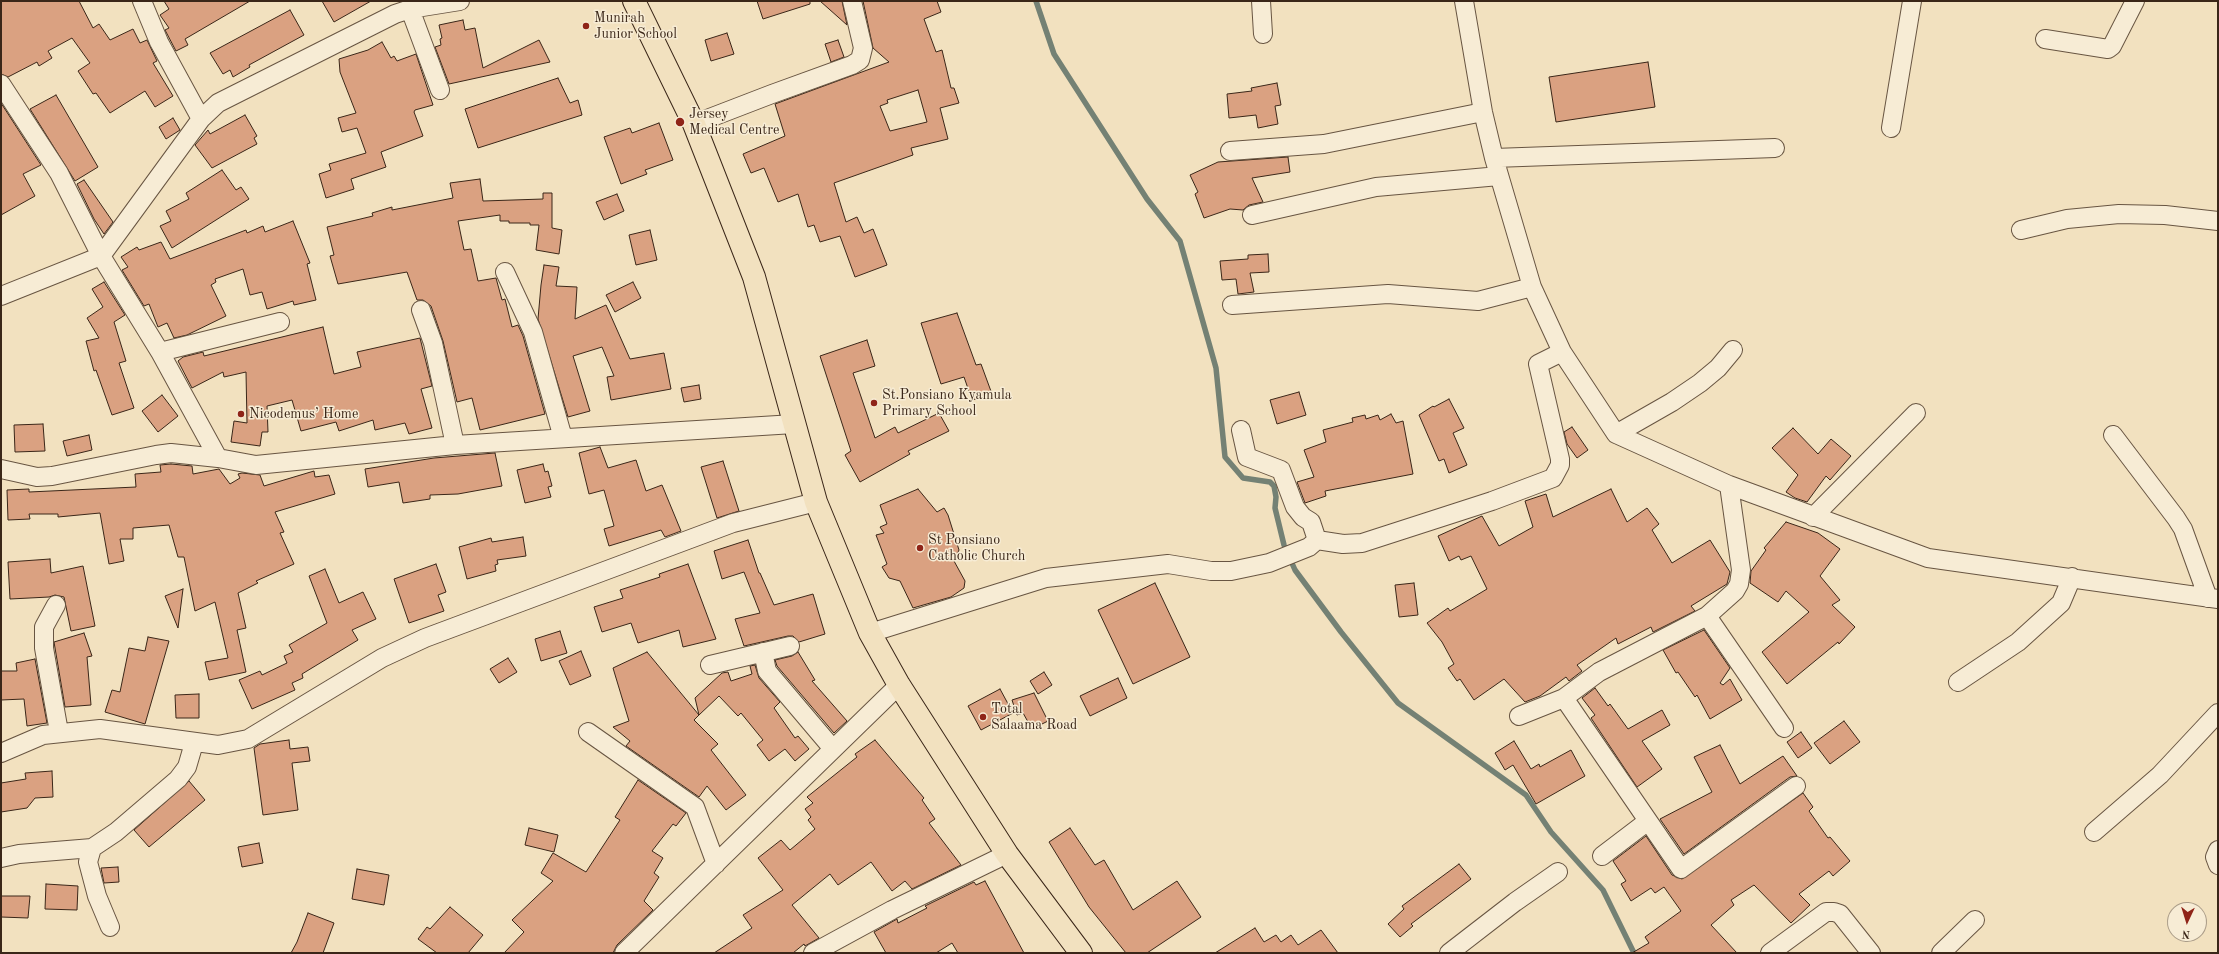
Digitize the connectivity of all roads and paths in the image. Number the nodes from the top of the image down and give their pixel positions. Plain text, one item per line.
1 (142, 1) edge
2 (460, 1) edge
3 (634, 1) edge
4 (852, 1) edge
5 (1261, 1) edge
6 (1464, 1) edge
7 (1912, 1) edge
8 (2135, 1) edge
9 (410, 9) junction
10 (1263, 34) dead end
11 (2045, 39) dead end
12 (1, 84) edge
13 (440, 90) dead end
14 (1483, 112) junction
15 (201, 118) junction
16 (694, 124) junction
17 (1891, 128) dead end
18 (1774, 148) dead end
19 (1230, 151) dead end
20 (1494, 158) junction
21 (1499, 176) junction
22 (1252, 215) dead end
23 (2218, 221) edge
24 (2021, 230) dead end
25 (101, 256) junction
26 (505, 272) dead end
27 (1532, 287) junction
28 (1, 296) edge
29 (1232, 305) dead end
30 (421, 310) dead end
31 (280, 322) dead end
32 (1733, 350) dead end
33 (160, 352) junction
34 (1562, 352) junction
35 (1916, 413) dead end
36 (794, 424) junction
37 (1241, 430) dead end
38 (1616, 434) junction
39 (2113, 435) dead end
40 (562, 438) junction
41 (455, 445) junction
42 (218, 458) junction
43 (1, 469) edge
44 (1729, 485) junction
45 (816, 502) junction
46 (1813, 517) junction
47 (1317, 540) junction
48 (2072, 577) junction
49 (2213, 599) edge
50 (56, 605) dead end
51 (1707, 616) junction
52 (870, 633) junction
53 (790, 646) dead end
54 (763, 652) junction
55 (710, 665) dead end
56 (1958, 682) dead end
57 (899, 685) junction
58 (1564, 698) junction
59 (2218, 713) edge
60 (1519, 716) dead end
61 (1784, 728) dead end
62 (59, 732) junction
63 (588, 732) dead end
64 (194, 744) junction
65 (834, 749) junction
66 (1, 753) edge
67 (1796, 786) dead end
68 (1648, 821) junction
69 (2094, 832) dead end
70 (92, 848) junction
71 (2218, 850) edge
72 (1007, 854) junction
73 (1602, 856) dead end
74 (1, 858) edge
75 (716, 864) junction
76 (2218, 865) edge
77 (1558, 872) dead end
78 (1975, 920) dead end
79 (110, 927) dead end
80 (624, 953) edge
81 (813, 953) edge
82 (1081, 953) edge
83 (1449, 953) edge
84 (1770, 953) edge
85 (1871, 953) edge
86 (1941, 953) edge

1 - 15 street
2 - 9 street
3 - 16 main road
4 - 16 street
5 - 10 street
6 - 14 street
7 - 17 street
8 - 11 street
9 - 13 street
9 - 15 street
12 - 25 street
14 - 19 street
14 - 20 street
15 - 25 street
16 - 36 main road
18 - 20 street
20 - 21 street
21 - 22 street
21 - 27 street
23 - 24 street
25 - 28 street
25 - 33 street
26 - 40 street
27 - 29 street
27 - 34 street
30 - 41 street
31 - 33 street
32 - 38 street
33 - 42 street
34 - 38 street
34 - 47 street
35 - 46 street
36 - 40 street
36 - 45 main road
37 - 47 street
38 - 44 street
39 - 49 street
40 - 41 street
41 - 42 street
42 - 43 street
44 - 46 street
44 - 51 street
45 - 52 main road
45 - 64 street
46 - 48 street
47 - 52 street
48 - 49 street
48 - 56 street
50 - 62 street
51 - 58 street
51 - 61 street
52 - 57 main road
53 - 54 street
54 - 55 street
54 - 65 street
57 - 65 street
57 - 72 main road
58 - 60 street
58 - 68 street
59 - 69 street
62 - 64 street
62 - 66 street
63 - 75 street
64 - 70 street
65 - 75 street
67 - 68 street
68 - 73 street
70 - 74 street
70 - 79 street
71 - 76 street
72 - 81 street
72 - 82 main road
75 - 80 street
77 - 83 street
78 - 86 street
84 - 85 street

